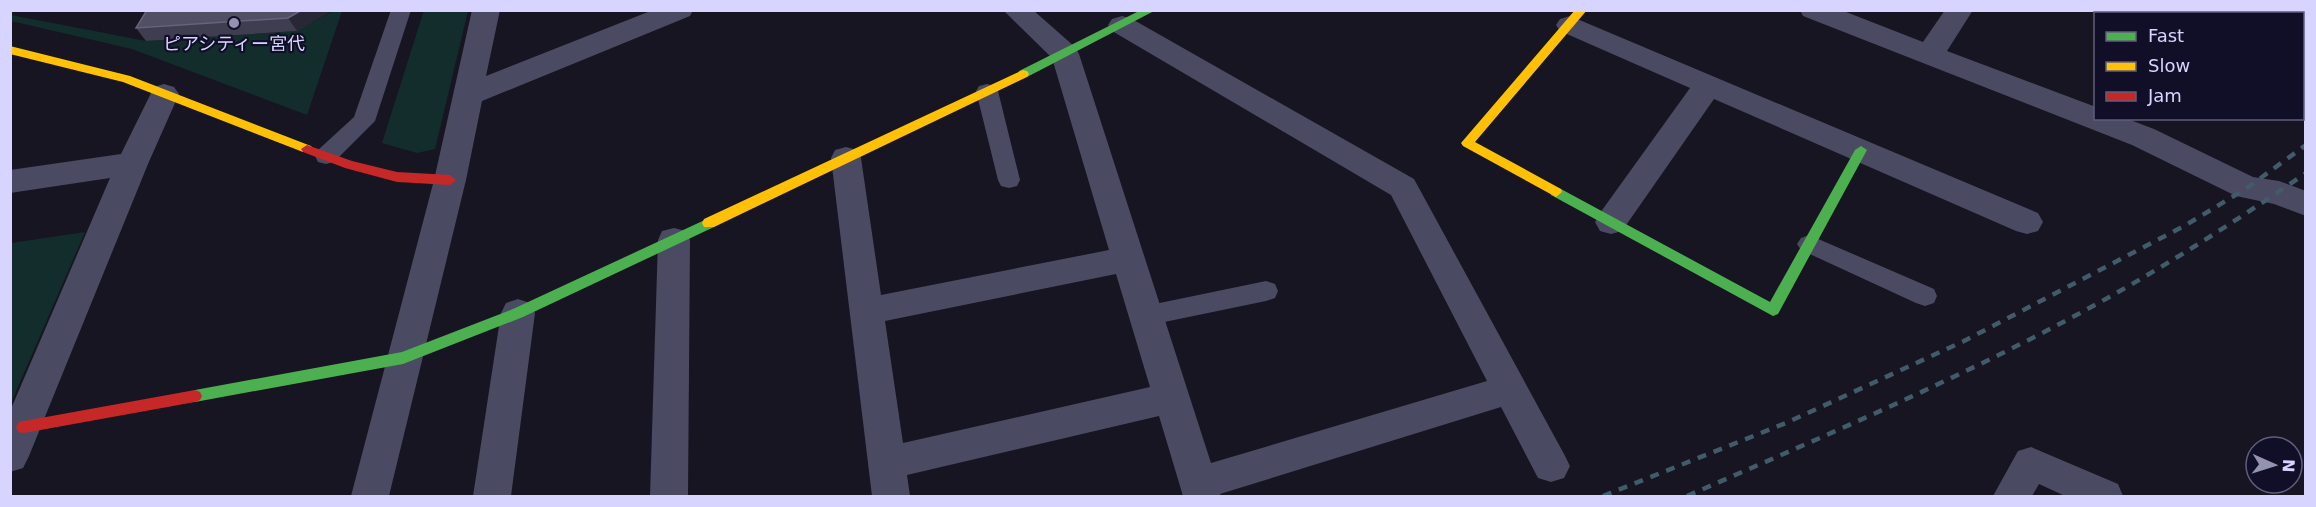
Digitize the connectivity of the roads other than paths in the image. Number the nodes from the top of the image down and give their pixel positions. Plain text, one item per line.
1 (401, 10) edge
2 (486, 10) edge
3 (1016, 10) edge
4 (1151, 10) edge
5 (1813, 10) edge
6 (1960, 10) edge
7 (675, 11) edge
8 (1576, 18) edge
9 (1122, 25) junction
10 (10, 51) edge
11 (1065, 54) junction
12 (1929, 55) junction
13 (1708, 85) junction
14 (987, 91) junction
15 (164, 94) junction
16 (468, 95) junction
17 (2094, 110) edge
18 (2126, 120) edge
19 (2150, 128) edge
20 (1861, 150) junction
21 (326, 156) junction
22 (846, 158) junction
23 (132, 164) junction
24 (450, 180) junction
25 (1009, 180) dead end
26 (10, 182) edge
27 (2306, 204) edge
28 (1611, 222) junction
29 (2027, 222) dead end
30 (674, 240) junction
31 (1809, 244) junction
32 (1128, 259) junction
33 (1266, 291) dead end
34 (1925, 296) dead end
35 (867, 311) junction
36 (518, 313) junction
37 (1145, 316) junction
38 (403, 358) junction
39 (1510, 389) junction
40 (1171, 398) junction
41 (17, 442) edge
42 (1551, 466) dead end
43 (889, 480) edge
44 (1200, 490) edge
45 (370, 496) edge
46 (492, 496) edge
47 (669, 496) edge
48 (2012, 496) edge
49 (2104, 496) edge

1 - 21 lane
2 - 16 street
3 - 11 street
4 - 9 street
5 - 12 street
6 - 12 street
7 - 16 street
8 - 13 street
8 - 28 street
9 - 11 street
9 - 39 street
10 - 15 street
11 - 14 street
11 - 32 street
12 - 17 street
13 - 20 street
13 - 28 street
14 - 22 street
14 - 25 lane
15 - 21 street
15 - 23 street
16 - 24 street
18 - 19 street
19 - 27 street
20 - 29 street
20 - 31 street
21 - 24 street
22 - 30 street
22 - 35 street
23 - 26 street
23 - 41 street
24 - 38 street
28 - 31 street
30 - 36 street
30 - 47 street
31 - 34 lane
32 - 35 street
32 - 37 street
33 - 37 lane
35 - 43 street
36 - 38 street
36 - 46 street
37 - 40 street
38 - 41 street
38 - 45 street
39 - 42 street
39 - 44 street
40 - 43 street
40 - 44 street
48 - 49 street

